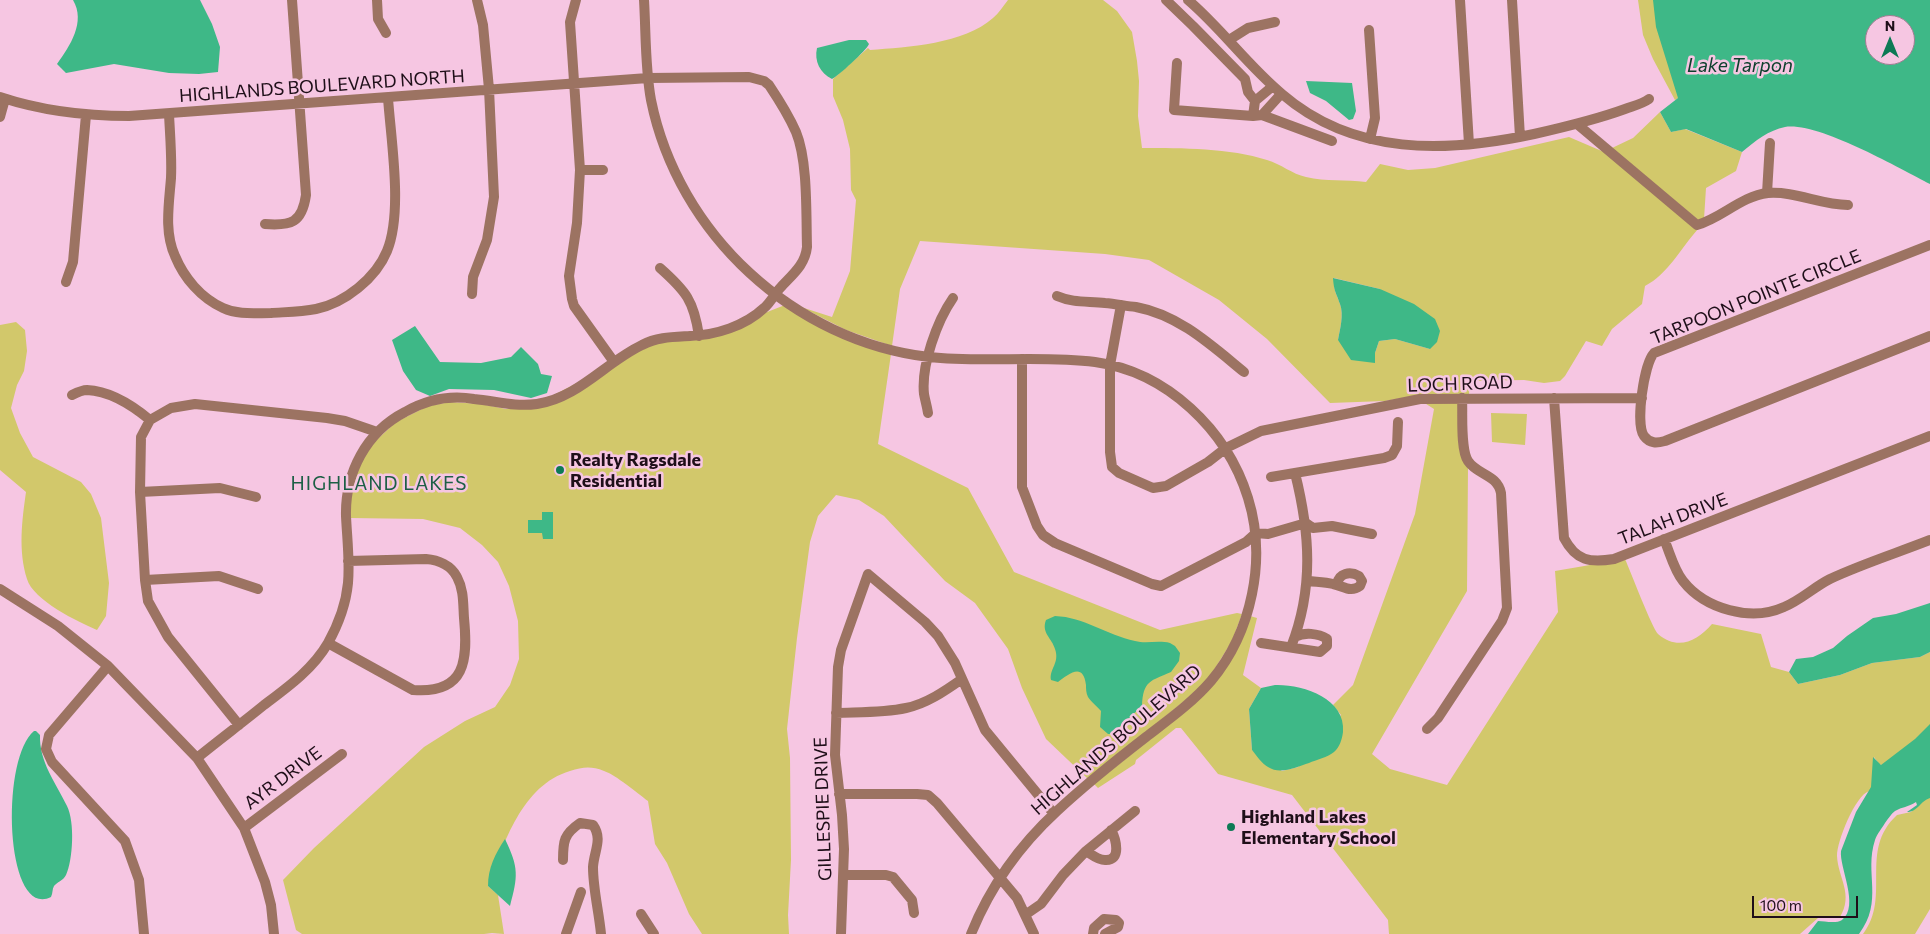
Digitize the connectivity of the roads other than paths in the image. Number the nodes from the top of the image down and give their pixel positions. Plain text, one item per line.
1 (292, 0) edge
2 (377, 0) edge
3 (477, 0) edge
4 (576, 0) edge
5 (644, 0) edge
6 (1166, 0) edge
7 (1188, 0) edge
8 (1460, 0) edge
9 (1512, 0) edge
10 (1275, 22) dead end
11 (1369, 30) dead end
12 (386, 33) dead end
13 (1230, 40) junction
14 (1177, 62) dead end
15 (648, 78) junction
16 (574, 83) junction
17 (1273, 86) junction
18 (489, 89) junction
19 (1281, 94) junction
20 (3, 98) edge
21 (388, 98) junction
22 (1649, 99) dead end
23 (1255, 101) junction
24 (299, 104) junction
25 (169, 114) junction
26 (86, 115) junction
27 (1258, 115) junction
28 (0, 117) edge
29 (1577, 124) junction
30 (1520, 137) junction
31 (1370, 139) junction
32 (1332, 141) dead end
33 (1770, 143) dead end
34 (1469, 144) junction
35 (580, 170) junction
36 (604, 170) dead end
37 (1767, 194) junction
38 (1848, 205) dead end
39 (265, 224) dead end
40 (1930, 245) edge
41 (660, 268) dead end
42 (66, 282) dead end
43 (472, 294) dead end
44 (775, 294) junction
45 (1057, 296) dead end
46 (953, 298) dead end
47 (1121, 305) junction
48 (699, 336) junction
49 (1930, 336) edge
50 (928, 357) junction
51 (1022, 359) junction
52 (614, 362) junction
53 (1110, 365) junction
54 (1244, 372) dead end
55 (72, 395) dead end
56 (1462, 398) junction
57 (1554, 398) junction
58 (1642, 398) junction
59 (928, 413) dead end
60 (150, 420) junction
61 (1398, 422) dead end
62 (377, 432) junction
63 (1930, 436) edge
64 (1226, 448) junction
65 (1295, 473) junction
66 (1271, 477) dead end
67 (140, 492) junction
68 (256, 497) dead end
69 (1306, 523) junction
70 (1256, 533) junction
71 (1372, 534) dead end
72 (1664, 540) junction
73 (1930, 540) edge
74 (348, 561) junction
75 (145, 580) junction
76 (1308, 581) junction
77 (1337, 584) dead end
78 (0, 589) edge
79 (258, 589) dead end
80 (328, 643) junction
81 (1261, 643) dead end
82 (108, 666) junction
83 (962, 679) junction
84 (836, 712) junction
85 (239, 725) junction
86 (1427, 729) dead end
87 (342, 754) dead end
88 (196, 758) junction
89 (838, 794) junction
90 (1136, 811) dead end
91 (1054, 814) junction
92 (244, 828) junction
93 (1111, 830) junction
94 (1086, 851) junction
95 (563, 860) dead end
96 (843, 875) junction
97 (999, 878) junction
98 (581, 892) dead end
99 (914, 913) dead end
100 (641, 914) dead end
101 (1025, 915) junction
102 (144, 934) edge
103 (274, 934) edge
104 (566, 934) edge
105 (601, 934) edge
106 (654, 934) edge
107 (841, 934) edge
108 (971, 934) edge
109 (1034, 934) edge
110 (1093, 934) edge
111 (1105, 934) edge

1 - 24 street
2 - 12 street
3 - 18 street
4 - 16 street
5 - 15 street, HIGHLANDS BOULEVARD
6 - 23 street
7 - 13 street
8 - 34 street
9 - 30 street
10 - 13 street
11 - 31 street
13 - 17 street
14 - 27 street
15 - 16 street, HIGHLANDS BOULEVARD NORTH
15 - 44 street, HIGHLANDS BOULEVARD
15 - 44 street, HIGHLANDS BOULEVARD NORTH
16 - 18 street, HIGHLANDS BOULEVARD NORTH
16 - 35 street
17 - 19 street
17 - 23 street
18 - 21 street, HIGHLANDS BOULEVARD NORTH
18 - 43 street
19 - 27 street
19 - 31 street
20 - 26 street, HIGHLANDS BOULEVARD NORTH
20 - 28 street
21 - 24 street, HIGHLANDS BOULEVARD NORTH
21 - 25 street
22 - 29 street
23 - 27 street
24 - 25 street, HIGHLANDS BOULEVARD NORTH
24 - 39 street
25 - 26 street, HIGHLANDS BOULEVARD NORTH
26 - 42 street
27 - 32 street
29 - 30 street
29 - 37 street
30 - 34 street
31 - 34 street
33 - 37 street
35 - 36 street
35 - 52 street
37 - 38 street
40 - 58 street, TARPOON POINTE CIRCLE
41 - 48 street
44 - 48 street, HIGHLANDS BOULEVARD NORTH
44 - 50 street, HIGHLANDS BOULEVARD
45 - 47 street
46 - 50 street
47 - 53 street, LOCH ROAD
47 - 54 street
48 - 52 street, HIGHLANDS BOULEVARD NORTH
49 - 58 street, TARPOON POINTE CIRCLE
50 - 51 street, HIGHLANDS BOULEVARD
50 - 59 street
51 - 53 street, HIGHLANDS BOULEVARD
51 - 70 street
52 - 62 street, HIGHLANDS BOULEVARD NORTH
53 - 64 street, HIGHLANDS BOULEVARD
53 - 64 street, LOCH ROAD
55 - 60 street
56 - 57 street, LOCH ROAD
56 - 64 street, LOCH ROAD
56 - 86 street
57 - 58 street, LOCH ROAD
57 - 72 street, TALAH DRIVE
60 - 62 street
60 - 67 street
61 - 65 street
62 - 74 street, HIGHLANDS BOULEVARD NORTH
63 - 72 street, TALAH DRIVE
64 - 70 street, HIGHLANDS BOULEVARD
65 - 66 street
65 - 69 street
67 - 68 street
67 - 75 street
69 - 70 street
69 - 71 street
69 - 76 street
70 - 91 street, HIGHLANDS BOULEVARD
72 - 73 street
74 - 80 street
74 - 80 street
75 - 79 street
75 - 85 street
76 - 77 street
76 - 81 street
78 - 82 street
80 - 85 street
82 - 88 street
82 - 102 street
83 - 84 street
83 - 84 street, GILLESPIE DRIVE
83 - 91 street
84 - 89 street, GILLESPIE DRIVE
85 - 88 street
87 - 92 street, AYR DRIVE
88 - 92 street
89 - 96 street, GILLESPIE DRIVE
89 - 97 street
90 - 93 street
91 - 97 street, HIGHLANDS BOULEVARD
92 - 103 street
93 - 94 street
93 - 94 street
94 - 101 street
95 - 105 street
96 - 99 street
96 - 107 street, GILLESPIE DRIVE
97 - 101 street
97 - 108 street, HIGHLANDS BOULEVARD
98 - 104 street
100 - 106 street
101 - 109 street
110 - 111 street

